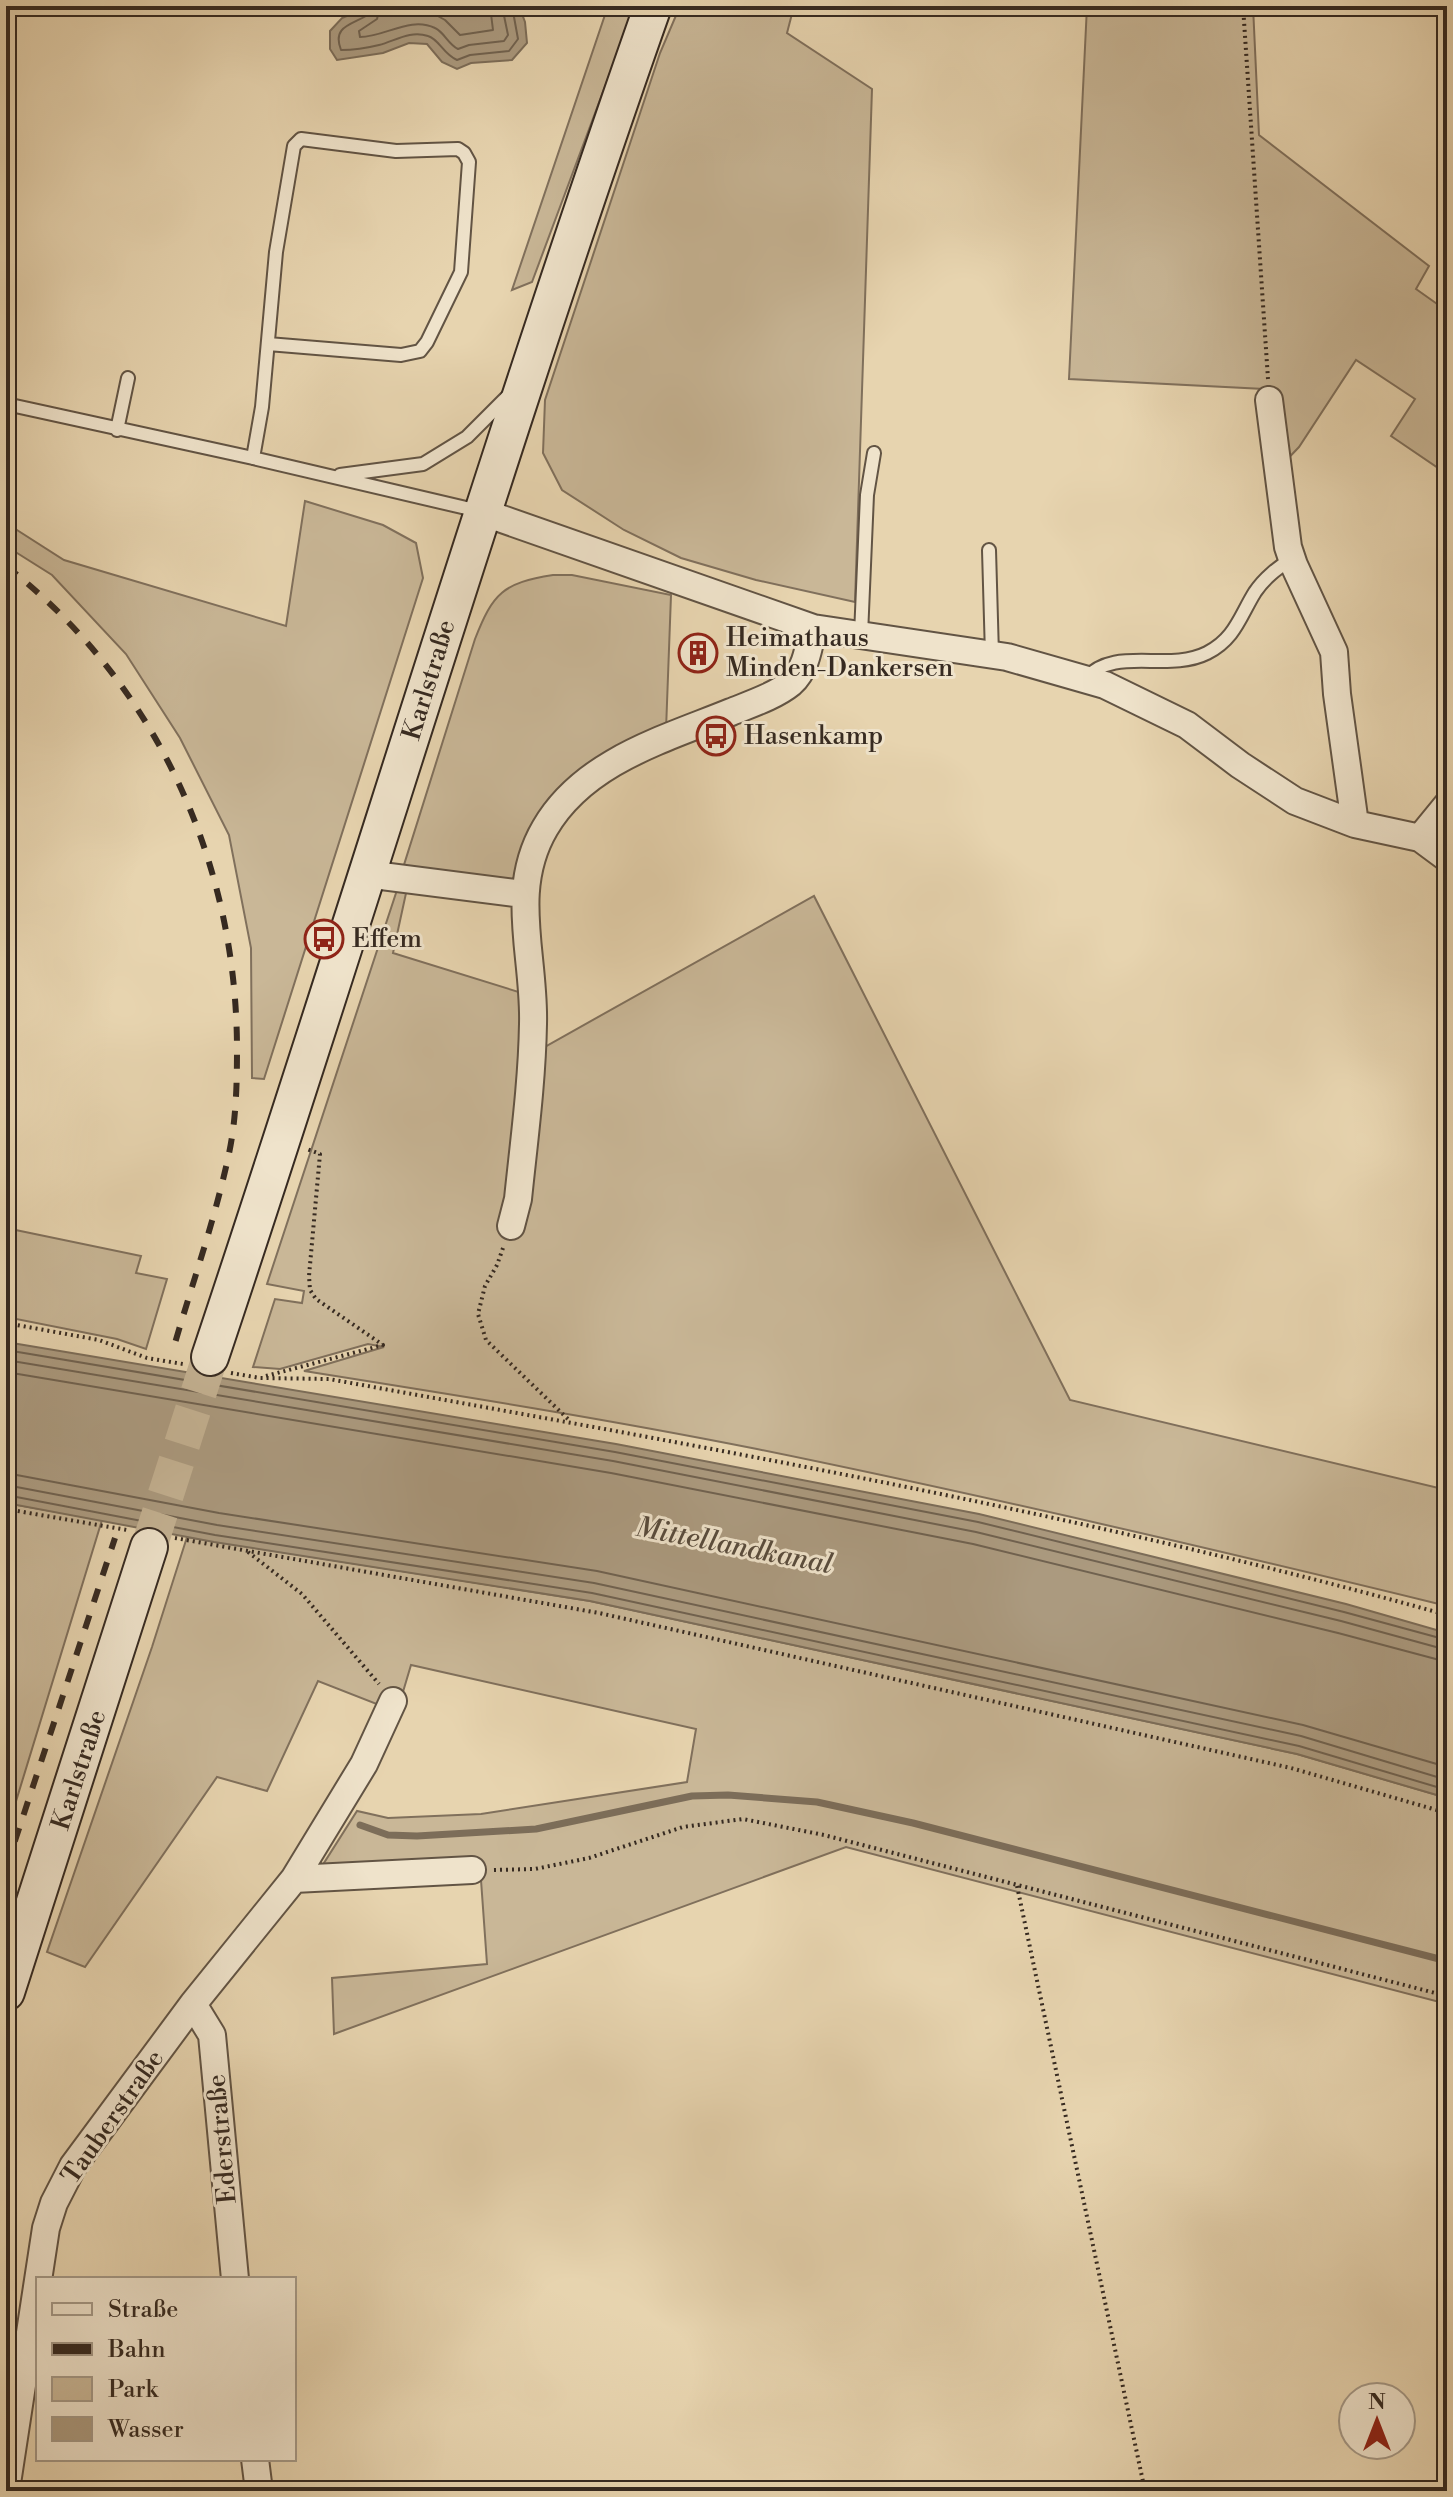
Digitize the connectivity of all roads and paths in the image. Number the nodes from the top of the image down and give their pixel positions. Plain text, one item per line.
1 (653, 6) edge
2 (1243, 6) edge
3 (268, 344) junction
4 (128, 378) dead end
5 (525, 380) junction
6 (1269, 400) joint
7 (6, 404) edge
8 (117, 430) junction
9 (874, 453) dead end
10 (253, 458) junction
11 (330, 476) junction
12 (482, 512) junction
13 (989, 550) dead end
14 (1292, 558) junction
15 (813, 628) junction
16 (861, 635) junction
17 (992, 655) junction
18 (1085, 679) junction
19 (1447, 805) edge
20 (1355, 824) junction
21 (1420, 838) junction
22 (1447, 858) edge
23 (366, 874) junction
24 (523, 894) junction
25 (307, 1150) dead end
26 (511, 1226) joint
27 (6, 1323) edge
28 (206, 1364) junction
29 (260, 1378) junction
30 (571, 1423) junction
31 (149, 1547) tunnel mouth
32 (1447, 1615) edge
33 (393, 1701) joint
34 (1447, 1813) edge
35 (472, 1870) joint
36 (294, 1879) junction
37 (1017, 1886) junction
38 (6, 1992) edge
39 (1447, 1996) edge
40 (193, 2004) junction
41 (39, 2277) edge
42 (235, 2277) edge
43 (36, 2294) edge
44 (255, 2461) edge
45 (6, 2490) edge
46 (259, 2491) edge
47 (1145, 2491) edge

1 - 5 street, Karlstraße
2 - 6 path
3 - 3 lane
3 - 10 lane
4 - 8 lane
5 - 11 lane
5 - 12 street, Karlstraße
6 - 14 street
7 - 8 lane
8 - 10 lane
9 - 16 lane
10 - 11 lane
11 - 12 lane
12 - 15 street
12 - 23 street, Karlstraße
13 - 17 lane
14 - 18 lane
14 - 20 street
15 - 16 street
15 - 24 street
16 - 17 street
17 - 18 street
18 - 20 street
19 - 21 street
20 - 21 street
21 - 22 street
23 - 24 street
23 - 28 street, Karlstraße
24 - 26 street
25 - 29 path
26 - 30 path
27 - 28 path
28 - 29 path
29 - 30 path
30 - 32 path
31 - 38 street, Karlstraße
33 - 34 path
33 - 36 street, Tauberstraße
35 - 36 street
35 - 37 path
36 - 40 street, Tauberstraße
37 - 39 path
37 - 47 path
40 - 41 street, Tauberstraße
40 - 42 street, Ederstraße
43 - 45 street, Tauberstraße
44 - 46 street

